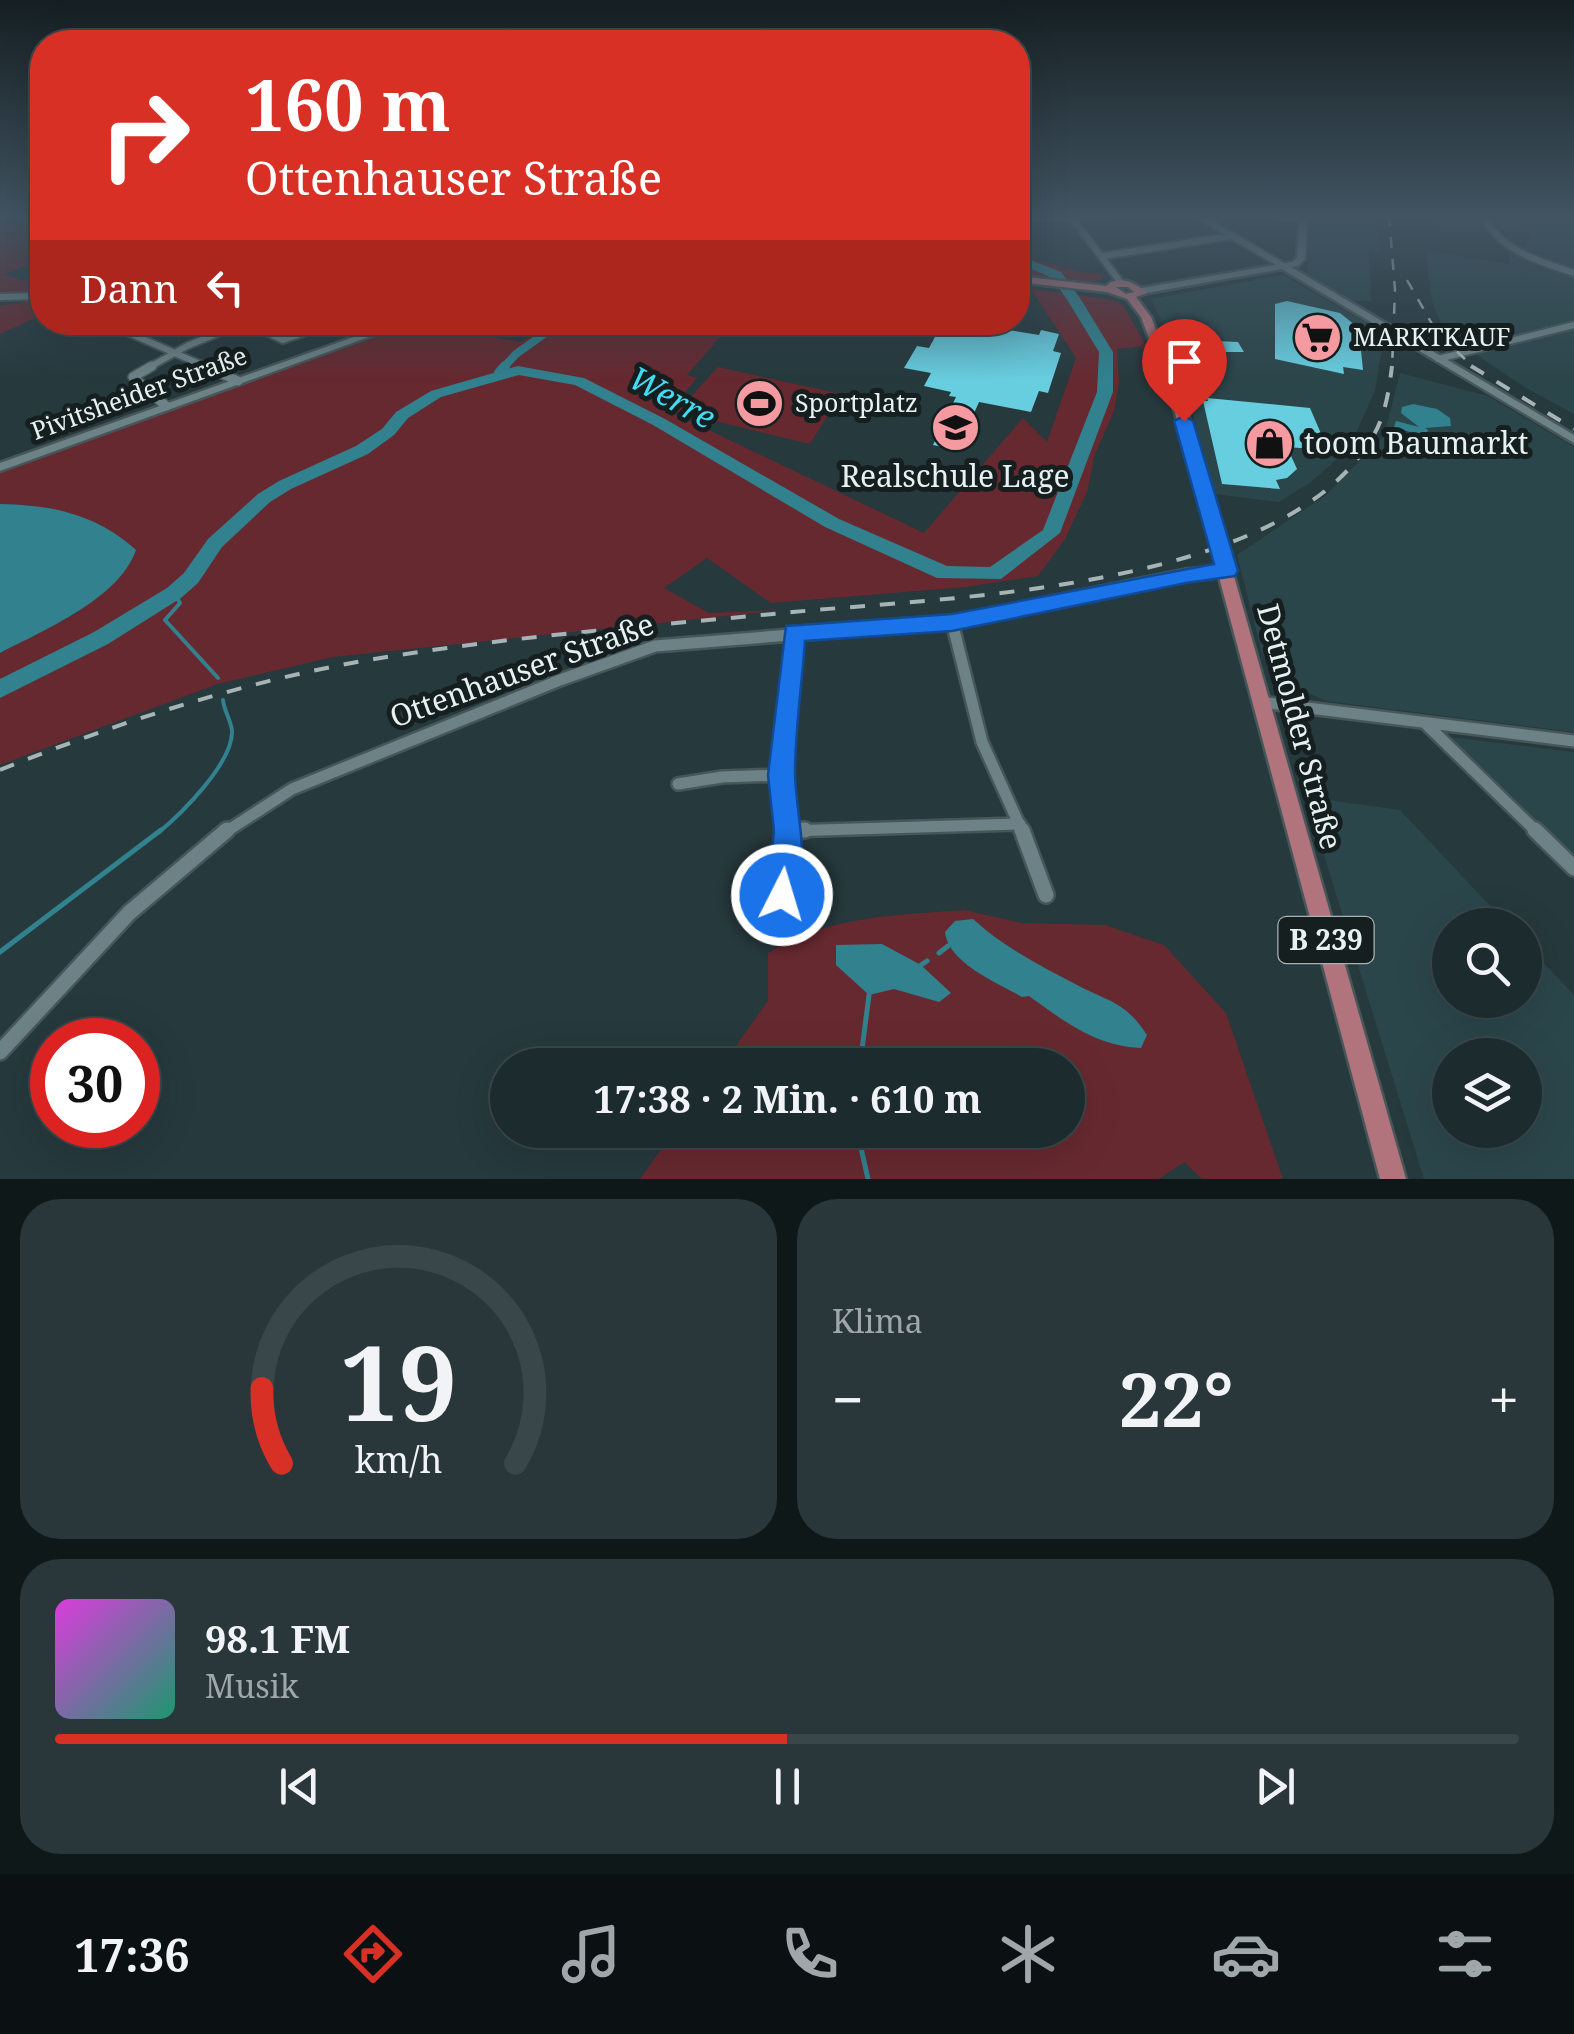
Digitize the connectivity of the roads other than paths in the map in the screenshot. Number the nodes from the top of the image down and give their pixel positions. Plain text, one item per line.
1 (1113, 270) edge
2 (1268, 270) edge
3 (1290, 270) edge
4 (1030, 281) edge
5 (1121, 283) junction
6 (1109, 289) junction
7 (1136, 294) junction
8 (30, 296) edge
9 (0, 297) edge
10 (1574, 325) edge
11 (134, 335) edge
12 (216, 335) edge
13 (272, 335) edge
14 (297, 335) edge
15 (369, 335) edge
16 (176, 353) junction
17 (1438, 359) junction
18 (238, 381) junction
19 (166, 406) junction
20 (1574, 440) edge
21 (0, 467) edge
22 (1227, 571) junction
23 (952, 622) junction
24 (794, 632) junction
25 (1259, 702) junction
26 (1425, 723) junction
27 (1574, 741) edge
28 (782, 775) junction
29 (678, 784) dead end
30 (1020, 824) junction
31 (788, 831) junction
32 (1574, 868) edge
33 (782, 895) dead end
34 (1046, 895) dead end
35 (0, 1052) edge
36 (1392, 1179) edge

1 - 5 street
2 - 7 main road
3 - 17 main road
4 - 6 main road
5 - 6 main road
5 - 7 main road
6 - 7 main road
7 - 22 main road, Detmolder Straße / B 239
8 - 9 street
10 - 17 street
11 - 16 street
12 - 16 street
13 - 14 street
15 - 18 main road, Pivitsheider Straße
16 - 18 street
16 - 19 street
17 - 20 main road
18 - 19 main road, Pivitsheider Straße
19 - 21 main road, Pivitsheider Straße
22 - 23 street, Ottenhauser Straße
22 - 25 main road, Detmolder Straße / B 239
23 - 24 street, Ottenhauser Straße
23 - 30 street
24 - 28 street
24 - 35 street, Ottenhauser Straße
25 - 26 street
25 - 36 main road, Detmolder Straße / B 239
26 - 27 street
26 - 32 street
28 - 29 street
28 - 31 street
30 - 31 street
30 - 34 street
31 - 33 street

